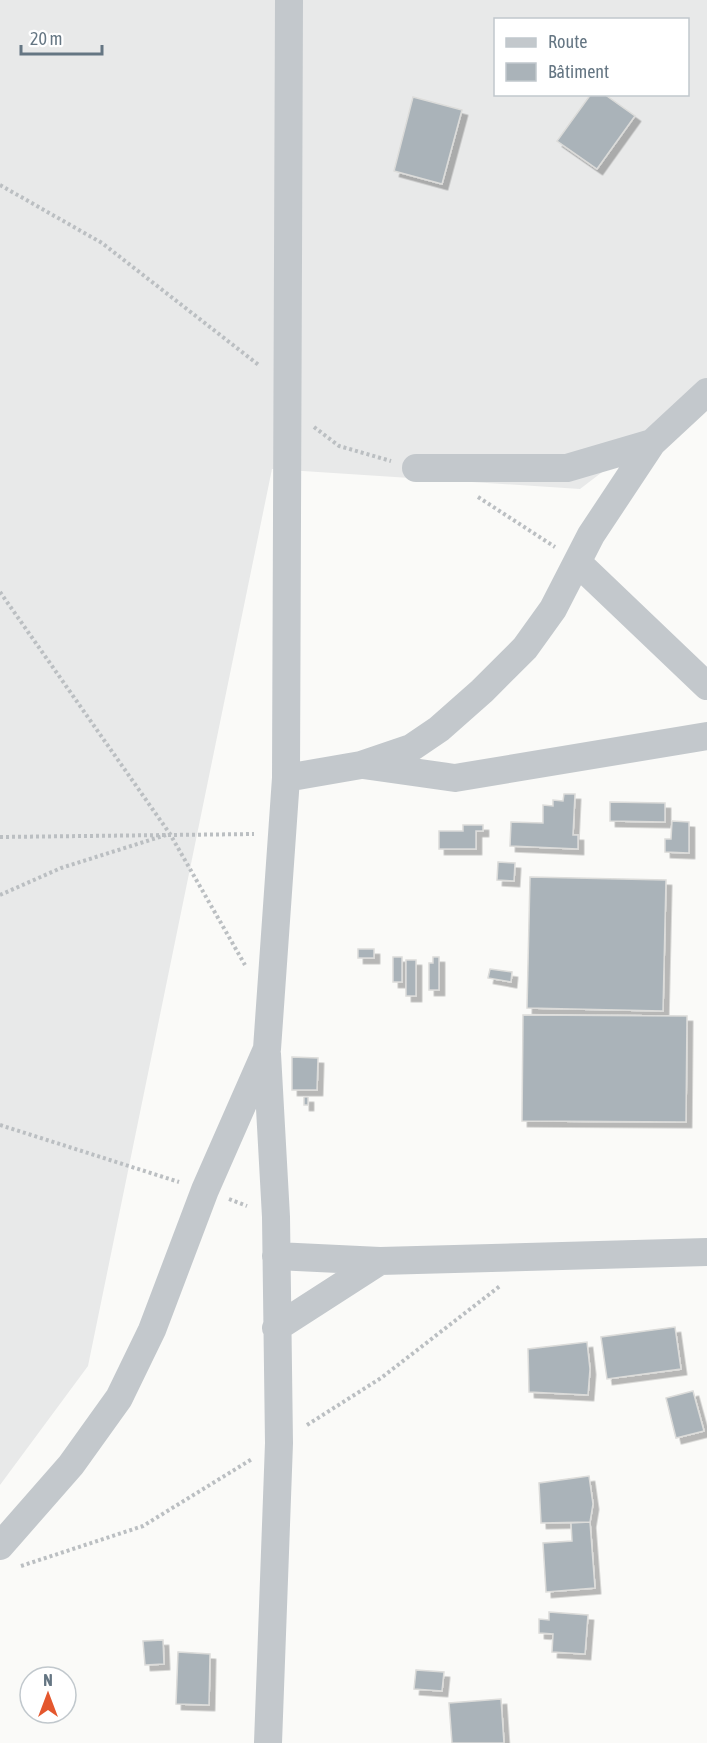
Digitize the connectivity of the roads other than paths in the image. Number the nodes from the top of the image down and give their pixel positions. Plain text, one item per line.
1 (289, 0) edge
2 (707, 393) edge
3 (652, 444) junction
4 (416, 468) dead end
5 (578, 563) junction
6 (707, 686) edge
7 (707, 736) edge
8 (361, 765) junction
9 (286, 778) junction
10 (267, 1049) junction
11 (707, 1252) edge
12 (276, 1256) junction
13 (380, 1262) junction
14 (276, 1328) junction
15 (0, 1546) edge
16 (268, 1743) edge

1 - 9 street
2 - 3 street
3 - 4 street
3 - 5 street
5 - 6 street
5 - 8 street
7 - 8 street
8 - 9 street
9 - 10 street
10 - 12 street
10 - 15 street
11 - 13 street
12 - 13 street
12 - 14 street
13 - 14 street
14 - 16 street

